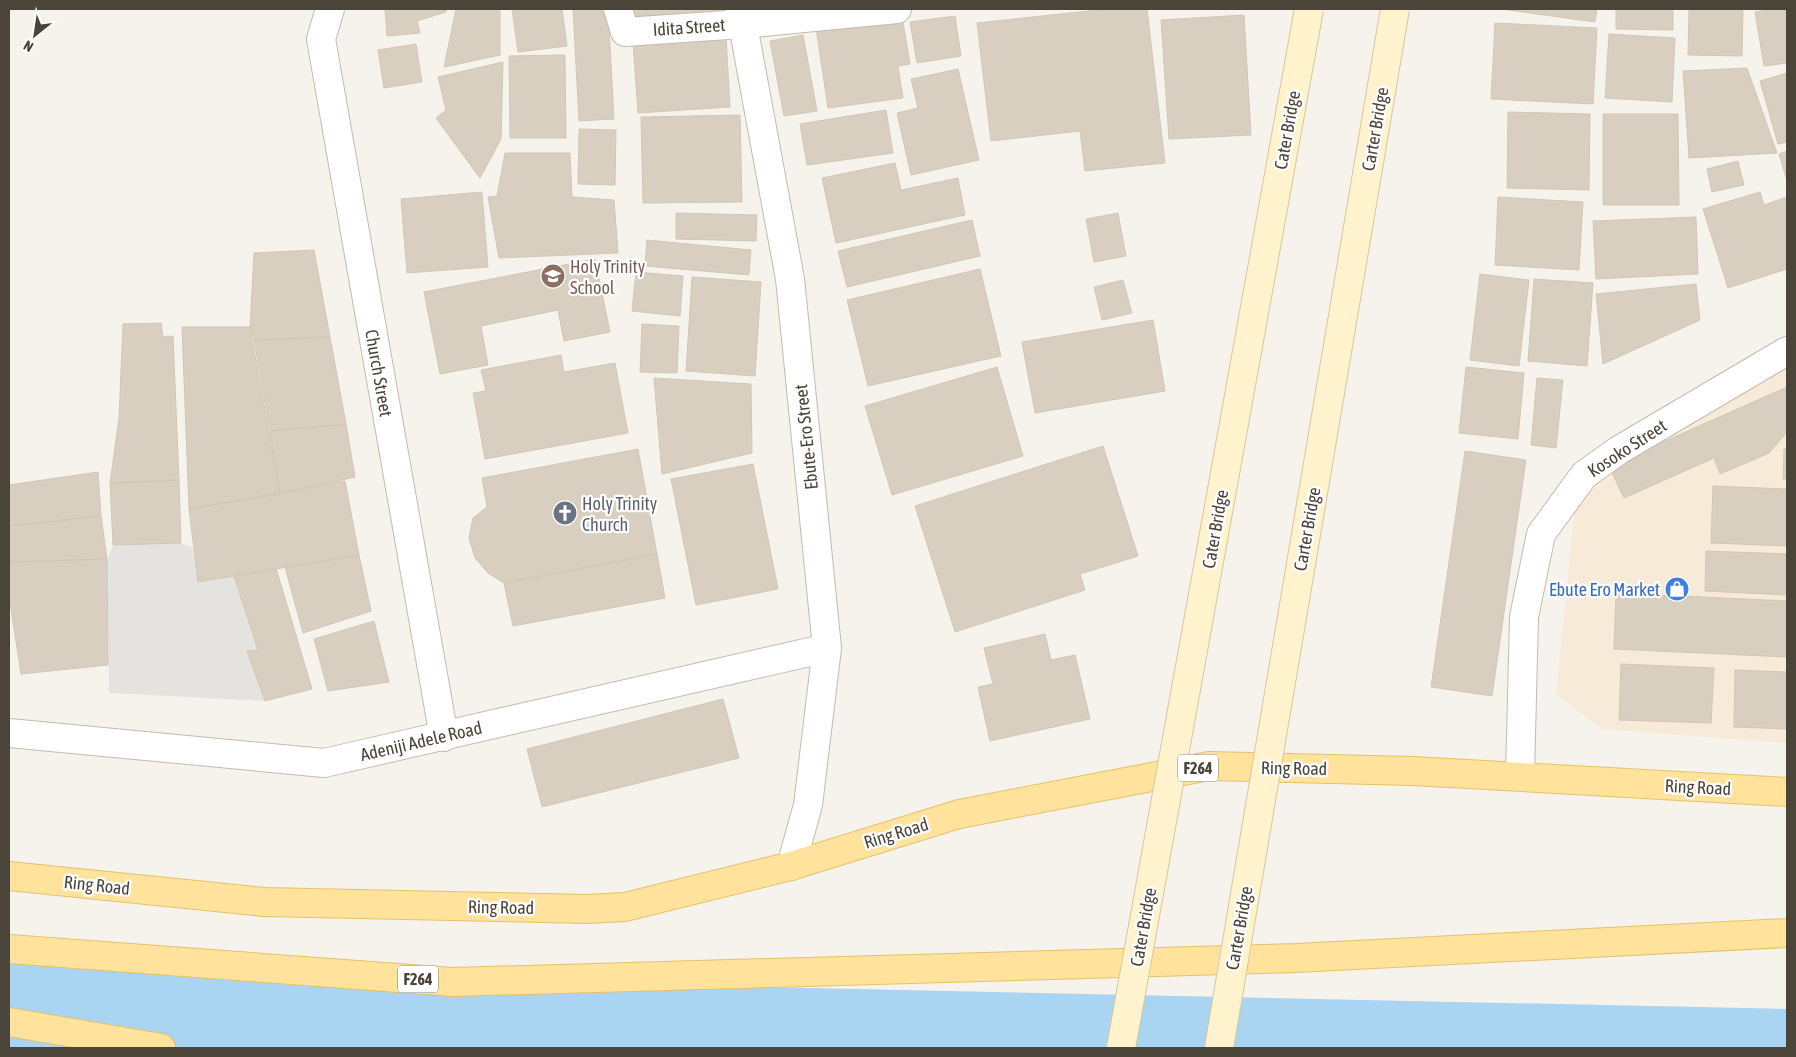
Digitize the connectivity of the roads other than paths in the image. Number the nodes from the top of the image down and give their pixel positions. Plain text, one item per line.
1 (330, 9) edge
2 (618, 9) edge
3 (897, 9) edge
4 (1309, 9) edge
5 (1395, 9) edge
6 (741, 16) edge
7 (1787, 351) edge
8 (828, 648) junction
9 (9, 733) edge
10 (444, 737) junction
11 (1520, 776) junction
12 (1787, 792) edge
13 (791, 866) junction
14 (9, 876) edge
15 (1787, 933) edge
16 (9, 949) edge
17 (9, 1022) edge
18 (161, 1048) edge
19 (1121, 1048) edge
20 (1219, 1048) edge

1 - 10 street, Church Street
2 - 6 street, Idita Street
3 - 6 street, Idita Street
4 - 19 main road, Cater Bridge, bridge
5 - 20 main road, Carter Bridge, bridge
6 - 8 street, Ebute-Ero Street
7 - 11 street, Kosoko Street
8 - 10 street, Adeniji Adele Road
8 - 13 street, Ebute-Ero Street
9 - 10 street, Adeniji Adele Road
11 - 12 main road, Ring Road / F264
11 - 13 main road, Ring Road / F264
13 - 14 main road, Ring Road / F264
15 - 16 main road, F264
17 - 18 main road

